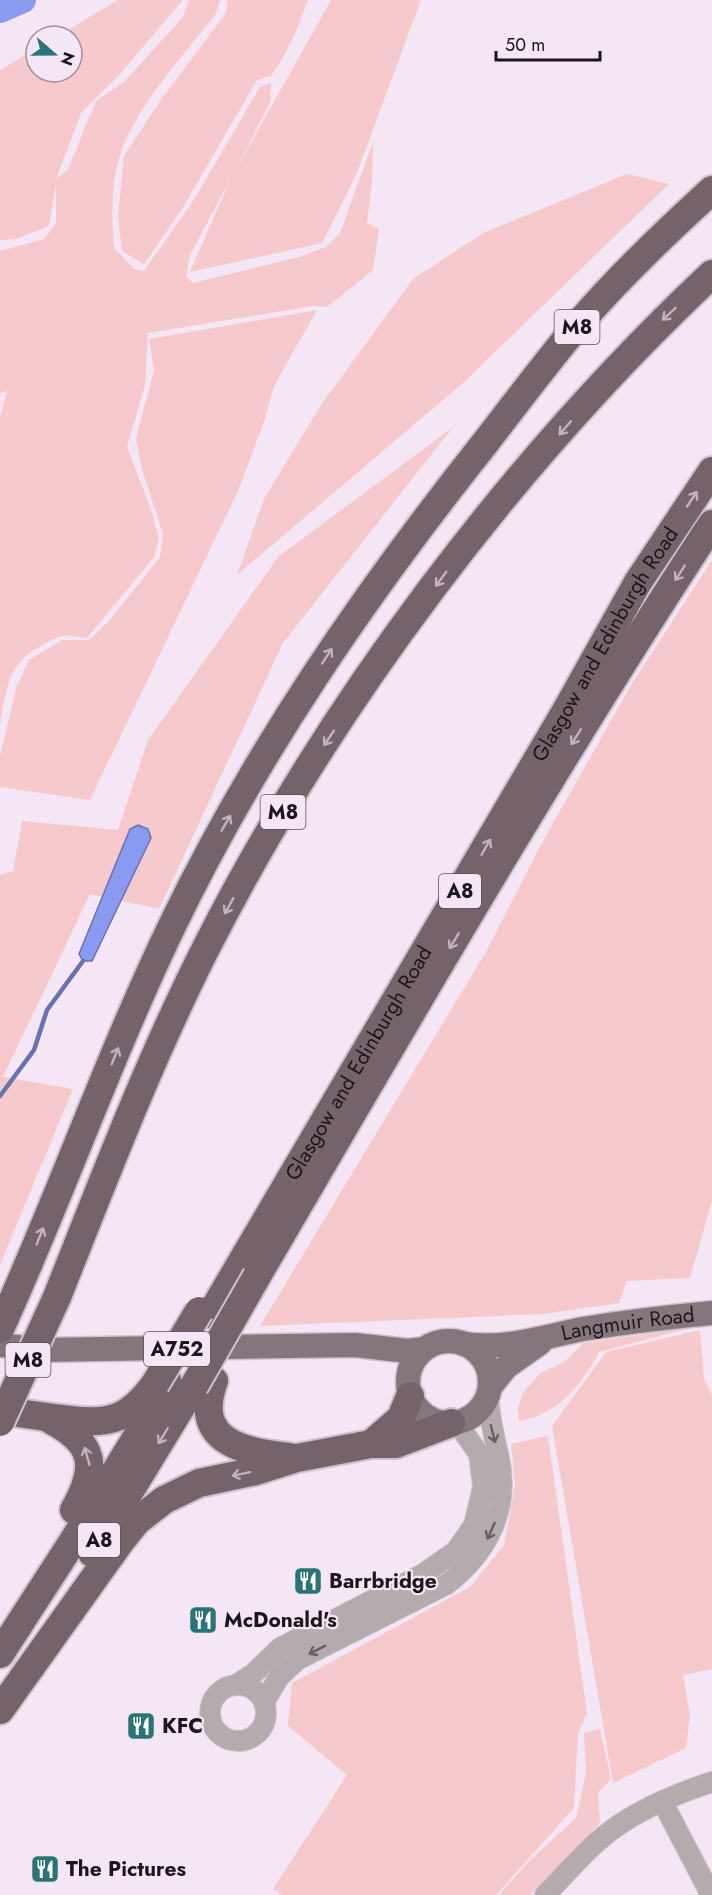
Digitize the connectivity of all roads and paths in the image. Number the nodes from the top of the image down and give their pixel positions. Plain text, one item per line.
1 (712, 190) edge
2 (712, 209) edge
3 (712, 274) edge
4 (712, 471) edge
5 (457, 478) junction
6 (712, 524) edge
7 (712, 1312) edge
8 (0, 1329) edge
9 (546, 1339) junction
10 (464, 1344) junction
11 (0, 1345) edge
12 (355, 1345) junction
13 (424, 1349) junction
14 (183, 1384) junction
15 (409, 1390) junction
16 (489, 1390) junction
17 (0, 1410) edge
18 (51, 1419) junction
19 (0, 1422) edge
20 (454, 1423) junction
21 (371, 1444) junction
22 (297, 1458) junction
23 (0, 1637) edge
24 (0, 1654) edge
25 (237, 1684) junction
26 (0, 1692) edge
27 (264, 1702) junction
28 (0, 1710) edge
29 (712, 1782) edge
30 (662, 1801) junction
31 (546, 1895) edge
32 (711, 1895) edge

1 - 5 highway, M8
2 - 5 highway, M8
3 -> 19 highway, M8, bridge
14 -> 4 highway, Glasgow and Edinburgh Road / A8
8 -> 5 highway, M8
6 -> 14 highway, Glasgow and Edinburgh Road / A8
7 - 9 main road, Langmuir Road
9 - 10 main road, Langmuir Road
9 - 16 main road, Langmuir Road
10 - 13 main road
10 - 16 main road
11 - 12 main road, A752
12 - 13 main road, A752
12 - 15 main road
13 - 15 main road
14 - 18 highway
14 - 22 highway
14 - 24 highway, Glasgow and Edinburgh Road / A8
14 -> 26 highway, Glasgow and Edinburgh Road / A8
15 - 20 main road
15 - 21 highway
16 - 20 main road
16 -> 27 street
17 - 18 highway
23 -> 18 highway
20 - 21 highway
20 - 25 street
21 - 22 highway
22 -> 28 highway
25 - 27 street
25 - 27 street
29 - 30 street
30 - 31 street
30 - 32 street

